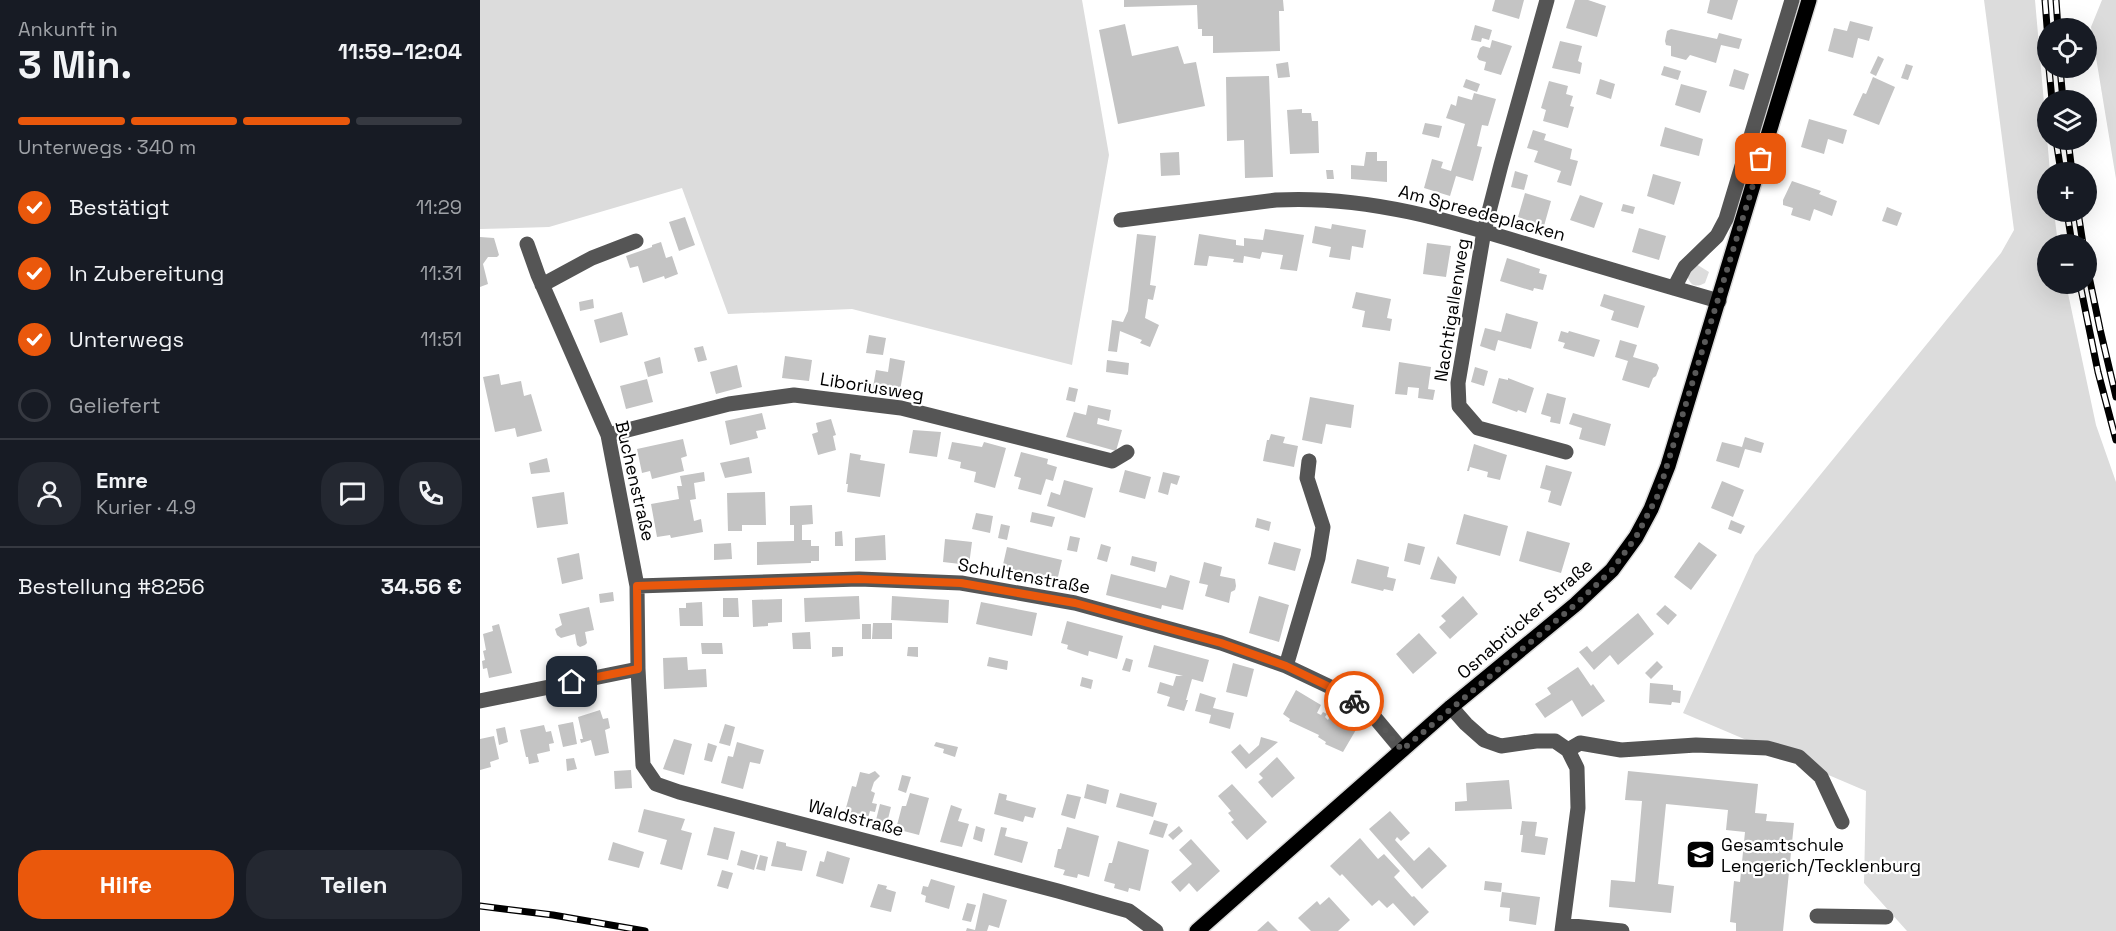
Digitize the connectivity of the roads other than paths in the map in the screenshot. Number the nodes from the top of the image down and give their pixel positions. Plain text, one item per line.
1 (1547, 0) edge
2 (1792, 0) edge
3 (1809, 0) edge
4 (1121, 220) dead end
5 (1484, 231) junction
6 (636, 241) dead end
7 (527, 244) dead end
8 (542, 285) junction
9 (1674, 288) junction
10 (1719, 301) junction
11 (608, 435) junction
12 (1127, 452) dead end
13 (1566, 452) dead end
14 (1308, 461) dead end
15 (637, 586) junction
16 (1286, 666) junction
17 (638, 669) junction
18 (480, 701) edge
19 (1451, 707) junction
20 (1402, 750) junction
21 (1569, 750) junction
22 (1842, 822) dead end
23 (1817, 916) dead end
24 (1886, 917) dead end
25 (1562, 928) edge
26 (1156, 931) edge
27 (1197, 931) edge
28 (1622, 931) edge

1 - 5 street, Nachtigallenweg
2 - 9 street
3 - 10 main road, Osnabrücker Straße
4 - 5 street, Am Spreedeplacken
5 - 9 street, Am Spreedeplacken
5 - 13 street, Nachtigallenweg
6 - 8 street
7 - 8 street, Buchenstraße
8 - 11 street, Buchenstraße
9 - 10 street, Am Spreedeplacken
10 - 19 main road, Osnabrücker Straße
11 - 12 street, Liboriusweg
11 - 15 street, Buchenstraße
14 - 16 street
15 - 16 street, Schultenstraße
15 - 17 street, Buchenstraße
16 - 20 street, Schultenstraße
17 - 18 street
17 - 26 street, Waldstraße
19 - 20 main road, Osnabrücker Straße
19 - 21 street
20 - 27 main road, Osnabrücker Straße
21 - 22 street
21 - 25 street
23 - 24 street
25 - 28 street

